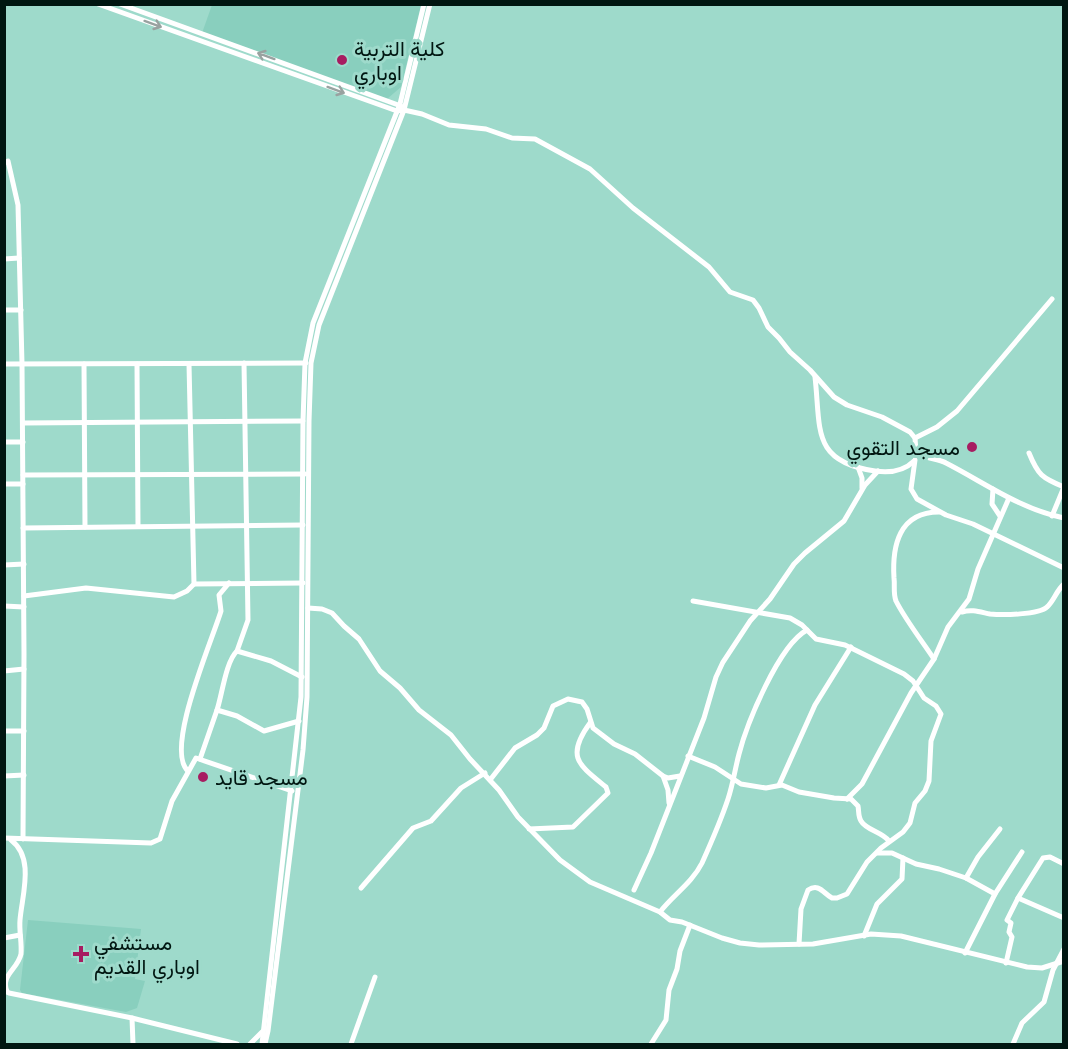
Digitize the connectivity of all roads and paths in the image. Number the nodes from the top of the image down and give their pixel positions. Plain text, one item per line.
1 (98, 4) edge
2 (120, 4) edge
3 (424, 4) edge
4 (430, 4) edge
5 (404, 89) junction
6 (382, 98) junction
7 (400, 104) junction
8 (381, 106) junction
9 (401, 111) junction
10 (391, 127) junction
11 (4, 163) edge
12 (19, 258) junction
13 (4, 259) edge
14 (1052, 299) dead end
15 (4, 310) edge
16 (21, 310) junction
17 (244, 363) junction
18 (308, 363) junction
19 (4, 364) edge
20 (22, 364) junction
21 (84, 364) junction
22 (137, 364) junction
23 (189, 364) junction
24 (815, 375) junction
25 (303, 421) junction
26 (84, 422) junction
27 (137, 422) junction
28 (190, 422) junction
29 (244, 422) junction
30 (23, 423) junction
31 (915, 438) junction
32 (4, 442) edge
33 (23, 442) junction
34 (1029, 453) dead end
35 (918, 454) junction
36 (915, 460) junction
37 (858, 467) junction
38 (878, 471) junction
39 (191, 474) junction
40 (245, 474) junction
41 (307, 474) junction
42 (23, 475) junction
43 (84, 475) junction
44 (137, 475) junction
45 (4, 484) edge
46 (23, 484) junction
47 (1064, 487) edge
48 (993, 489) junction
49 (862, 490) junction
50 (1009, 498) junction
51 (941, 512) junction
52 (1000, 516) junction
53 (1052, 516) junction
54 (1064, 518) edge
55 (246, 525) junction
56 (303, 525) junction
57 (138, 526) junction
58 (193, 526) junction
59 (85, 527) junction
60 (23, 528) junction
61 (994, 534) junction
62 (24, 564) junction
63 (4, 565) edge
64 (1064, 568) edge
65 (229, 583) junction
66 (246, 583) junction
67 (303, 583) junction
68 (194, 584) junction
69 (1064, 584) edge
70 (24, 596) junction
71 (693, 601) dead end
72 (4, 606) edge
73 (24, 607) junction
74 (308, 608) junction
75 (758, 611) junction
76 (960, 612) junction
77 (807, 630) junction
78 (850, 647) junction
79 (237, 651) junction
80 (934, 659) junction
81 (24, 669) junction
82 (4, 671) edge
83 (302, 677) junction
84 (915, 686) junction
85 (217, 710) junction
86 (299, 721) junction
87 (591, 723) junction
88 (4, 731) edge
89 (24, 731) junction
90 (688, 756) junction
91 (200, 759) junction
92 (188, 771) junction
93 (485, 773) junction
94 (24, 775) junction
95 (4, 776) edge
96 (663, 776) junction
97 (680, 776) junction
98 (490, 780) junction
99 (733, 780) junction
100 (779, 785) junction
101 (292, 791) junction
102 (847, 799) junction
103 (669, 806) junction
104 (529, 829) junction
105 (1000, 829) dead end
106 (7, 839) edge
107 (23, 839) junction
108 (889, 841) junction
109 (1022, 852) dead end
110 (875, 854) junction
111 (903, 858) junction
112 (1062, 862) edge
113 (966, 878) junction
114 (361, 888) dead end
115 (634, 890) dead end
116 (995, 894) junction
117 (1018, 898) junction
118 (660, 912) junction
119 (1064, 918) edge
120 (690, 926) junction
121 (20, 935) junction
122 (864, 936) junction
123 (4, 938) edge
124 (800, 944) junction
125 (1064, 949) edge
126 (965, 952) junction
127 (1064, 961) edge
128 (1006, 963) junction
129 (1056, 963) junction
130 (5, 977) edge
131 (375, 977) dead end
132 (7, 992) edge
133 (132, 1018) junction
134 (263, 1030) junction
135 (133, 1044) edge
136 (237, 1044) edge
137 (250, 1044) edge
138 (263, 1044) edge
139 (351, 1044) edge
140 (651, 1044) edge
141 (1013, 1044) edge

1 -> 8 street
6 -> 2 street
3 - 5 street
4 - 9 street
5 - 6 street
5 - 7 street
6 - 7 street
7 - 9 street
8 - 9 street
8 - 10 street
9 - 10 street
9 - 18 street
9 - 24 street
10 - 18 street
11 - 12 street
12 - 13 street
12 - 16 street
14 - 31 street
15 - 16 street
16 - 20 street
17 - 18 street
17 - 23 street
17 - 29 street
18 - 25 street
18 - 41 street
19 - 20 street
20 - 21 street
20 - 30 street
21 - 22 street
21 - 26 street
22 - 23 street
22 - 27 street
23 - 28 street
24 - 31 street
24 - 37 street
25 - 29 street
25 - 41 street
26 - 27 street
26 - 30 street
26 - 43 street
27 - 28 street
27 - 44 street
28 - 29 street
28 - 39 street
29 - 40 street
30 - 33 street
31 - 35 street
32 - 33 street
33 - 42 street
34 - 47 street
35 - 36 street
35 - 48 street
36 - 38 street
36 - 51 street
37 - 38 street
37 - 49 street
38 - 49 street
39 - 40 street
39 - 44 street
39 - 58 street
40 - 41 street
40 - 55 street
41 - 56 street
41 - 74 street
42 - 43 street
42 - 46 street
43 - 44 street
43 - 59 street
44 - 57 street
45 - 46 street
46 - 60 street
47 - 53 street
48 - 50 street
48 - 52 street
49 - 75 street
50 - 52 street
50 - 53 street
51 - 61 street
51 - 80 street
52 - 61 street
53 - 54 street
55 - 56 street
55 - 58 street
55 - 66 street
56 - 67 street
57 - 58 street
57 - 59 street
58 - 68 street
59 - 60 street
60 - 62 street
61 - 64 street
61 - 76 street
62 - 63 street
62 - 70 street
65 - 66 street
65 - 68 street
65 - 92 street
66 - 67 street
66 - 79 street
67 - 83 street
68 - 70 street
69 - 76 street
70 - 73 street
71 - 75 street
72 - 73 street
73 - 81 street
74 - 93 street
74 - 138 street
75 - 77 street
75 - 90 street
76 - 80 street
77 - 78 street
77 - 99 street
78 - 84 street
78 - 100 street
79 - 83 street
79 - 85 street
80 - 84 street
81 - 82 street
81 - 89 street
83 - 86 street
84 - 102 street
84 - 108 street
85 - 86 street
85 - 91 street
86 - 101 street
87 - 96 street
87 - 98 street
87 - 104 street
88 - 89 street
89 - 94 street
90 - 97 street
90 - 99 street
91 - 92 street
91 - 101 street
92 - 107 street
93 - 98 street
93 - 114 street
94 - 95 street
94 - 107 street
96 - 97 street
96 - 103 street
97 - 103 street
98 - 104 street
99 - 100 street
99 - 118 street
100 - 102 street
101 - 134 street
102 - 108 street
103 - 115 street
104 - 118 street
105 - 113 street
106 - 107 street
106 - 121 street
108 - 110 street
109 - 116 street
110 - 111 street
110 - 124 street
111 - 113 street
111 - 122 street
112 - 117 street
113 - 116 street
116 - 126 street
117 - 119 street
117 - 128 street
118 - 120 street
120 - 124 street
120 - 140 street
121 - 123 street
121 - 130 street
122 - 124 street
122 - 126 street
125 - 129 street
126 - 128 street
127 - 129 street
128 - 129 street
129 - 141 street
130 - 132 street
131 - 139 street
132 - 133 street
133 - 135 street
133 - 136 street
134 - 137 street
134 - 138 street

